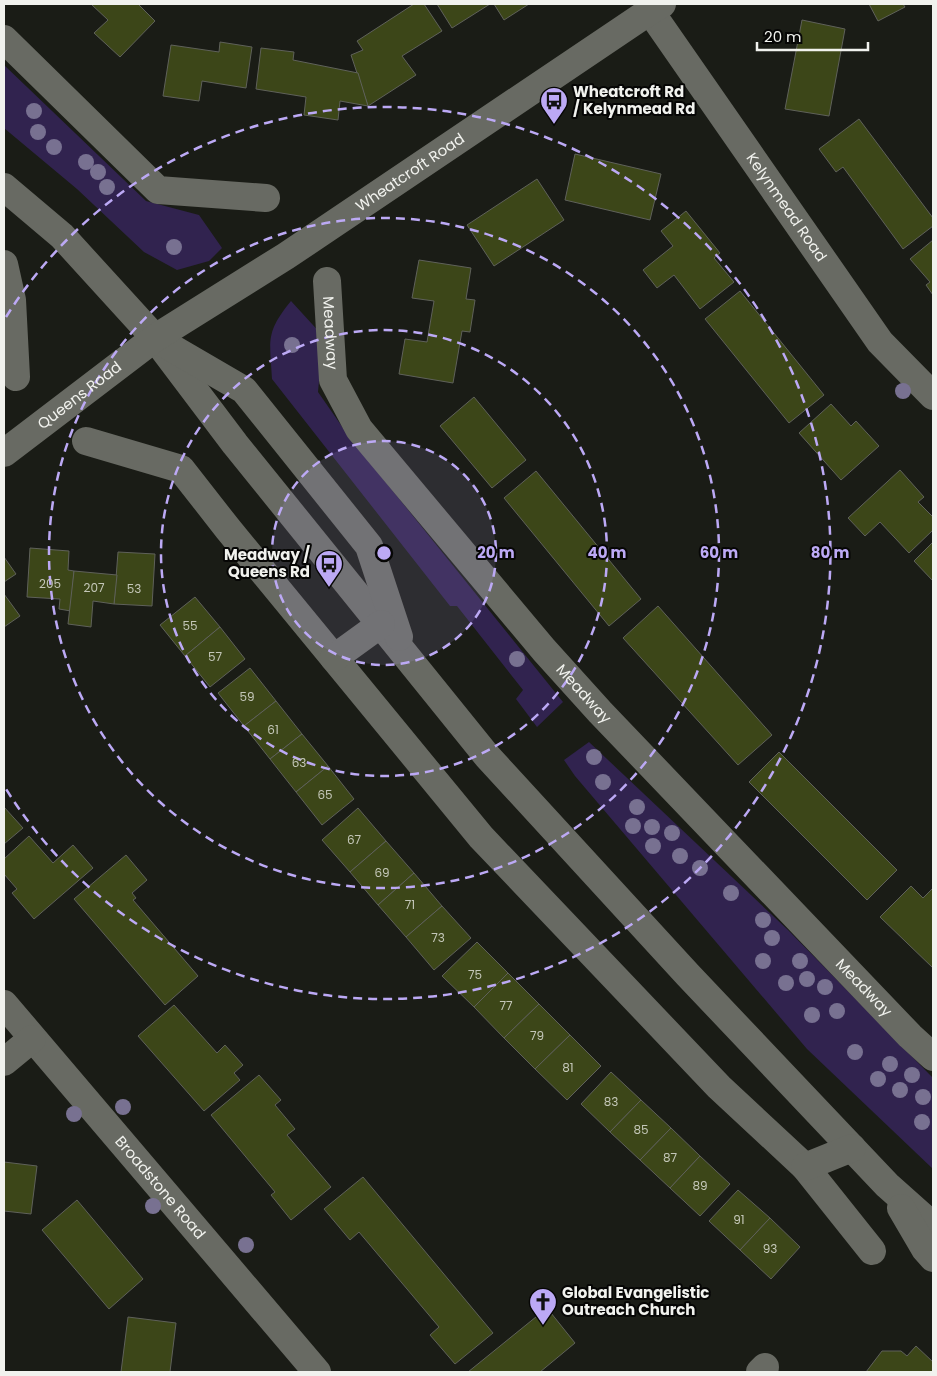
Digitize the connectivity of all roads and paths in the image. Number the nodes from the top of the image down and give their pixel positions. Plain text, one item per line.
1 (656, 7) edge
2 (4, 39) edge
3 (4, 187) edge
4 (266, 198) dead end
5 (4, 264) edge
6 (327, 281) dead end
7 (155, 338) junction
8 (16, 377) dead end
9 (933, 396) edge
10 (86, 441) dead end
11 (4, 453) edge
12 (381, 624) junction
13 (405, 654) junction
14 (334, 658) junction
15 (4, 1004) edge
16 (32, 1039) junction
17 (933, 1057) edge
18 (4, 1062) edge
19 (852, 1148) junction
20 (805, 1167) junction
21 (887, 1185) junction
22 (933, 1226) edge
23 (872, 1250) dead end
24 (933, 1258) edge
25 (306, 1368) edge

1 - 7 street, Wheatcroft Road
1 - 9 street, Kelynmead Road
2 - 4 street
3 - 7 street
5 - 8 street
6 - 17 street, Meadway
7 - 11 street, Queens Road
7 - 12 street
7 - 13 street
10 - 14 street
12 - 13 street
12 - 14 street
13 - 19 street
14 - 20 street
15 - 16 street, Broadstone Road
16 - 18 street
16 - 25 street, Broadstone Road
19 - 20 street
19 - 21 street
20 - 23 street
21 - 22 street
21 - 24 street

